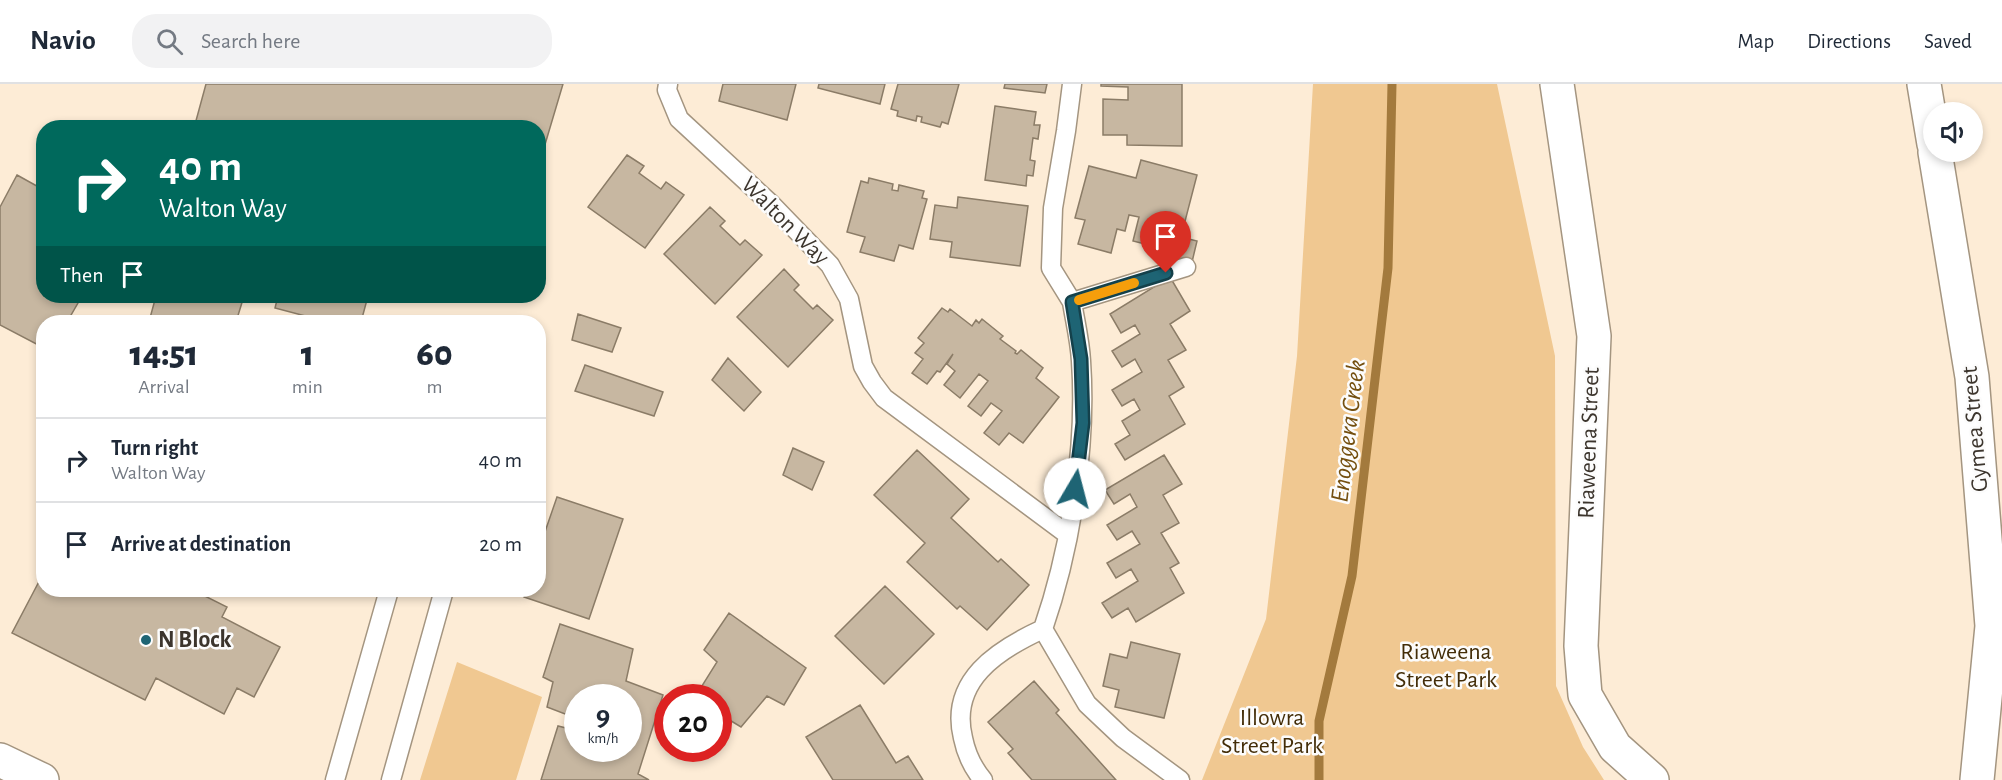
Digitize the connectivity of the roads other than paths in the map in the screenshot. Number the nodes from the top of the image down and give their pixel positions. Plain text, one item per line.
1 (668, 84) edge
2 (1072, 84) edge
3 (1557, 84) edge
4 (1924, 84) edge
5 (1927, 102) edge
6 (1937, 162) edge
7 (1186, 267) dead end
8 (1072, 302) junction
9 (1067, 534) junction
10 (387, 597) edge
11 (442, 597) edge
12 (1043, 629) junction
13 (0, 760) edge
14 (42, 780) edge
15 (335, 780) edge
16 (391, 780) edge
17 (983, 780) edge
18 (1180, 780) edge
19 (1652, 780) edge
20 (1977, 780) edge

1 - 9 lane, Walton Way
2 - 8 lane
3 - 19 street, Riaweena Street
4 - 5 street
6 - 20 street, Gymea Street
7 - 8 lane
8 - 9 lane
9 - 12 lane
10 - 15 lane
11 - 16 lane
12 - 17 lane
12 - 18 lane
13 - 14 street

